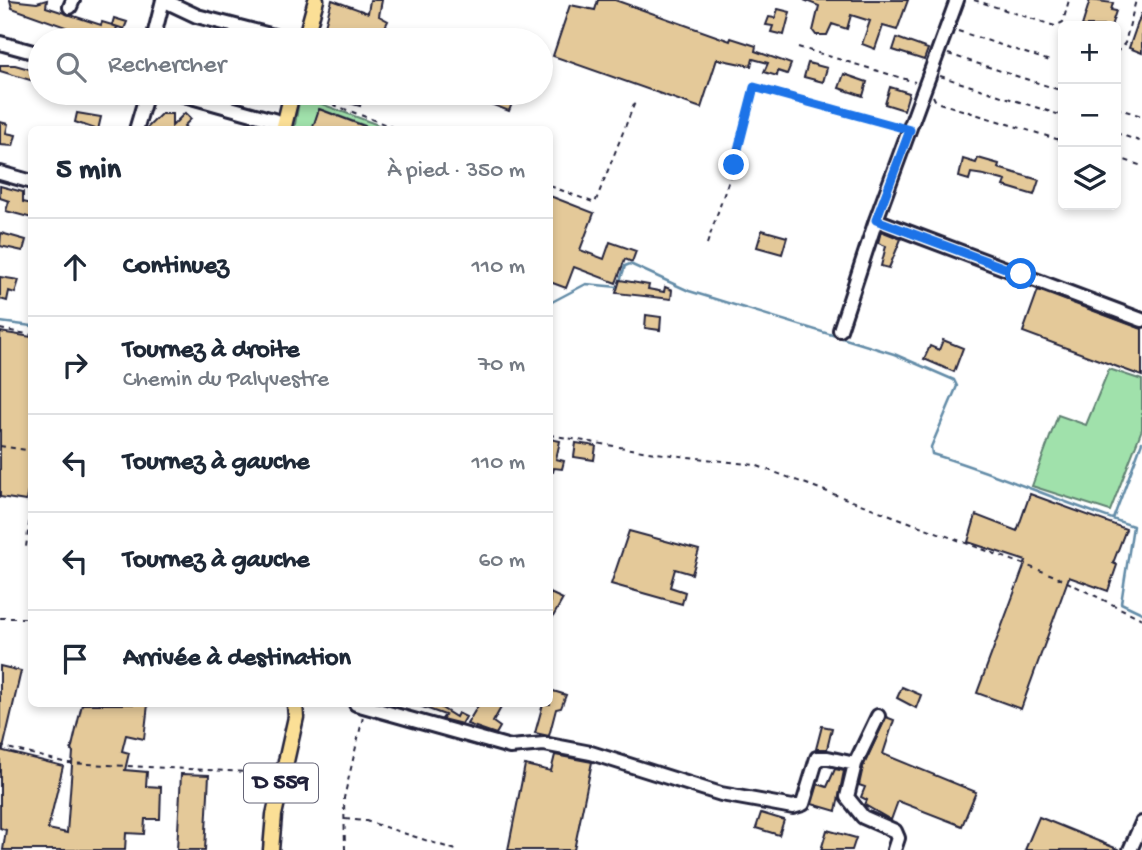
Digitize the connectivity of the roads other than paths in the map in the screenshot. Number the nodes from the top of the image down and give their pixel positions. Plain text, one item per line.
1 (163, 0) edge
2 (316, 0) edge
3 (957, 0) edge
4 (156, 28) edge
5 (243, 28) edge
6 (308, 28) edge
7 (0, 43) edge
8 (28, 51) edge
9 (143, 105) edge
10 (216, 105) edge
11 (289, 105) edge
12 (137, 126) edge
13 (284, 126) edge
14 (0, 173) edge
15 (28, 181) edge
16 (876, 220) junction
17 (1142, 320) edge
18 (840, 330) dead end
19 (368, 707) edge
20 (296, 710) edge
21 (878, 716) dead end
22 (855, 764) junction
23 (1142, 823) edge
24 (271, 850) edge
25 (894, 850) edge
26 (1130, 850) edge

1 - 4 street
1 - 5 street
2 - 6 main road
3 - 16 street
7 - 8 street
9 - 12 street
10 - 13 street
11 - 13 main road
14 - 15 street
16 - 17 street
16 - 18 street
19 - 22 street
20 - 24 main road, D 559
21 - 22 street
22 - 25 street
23 - 26 street

